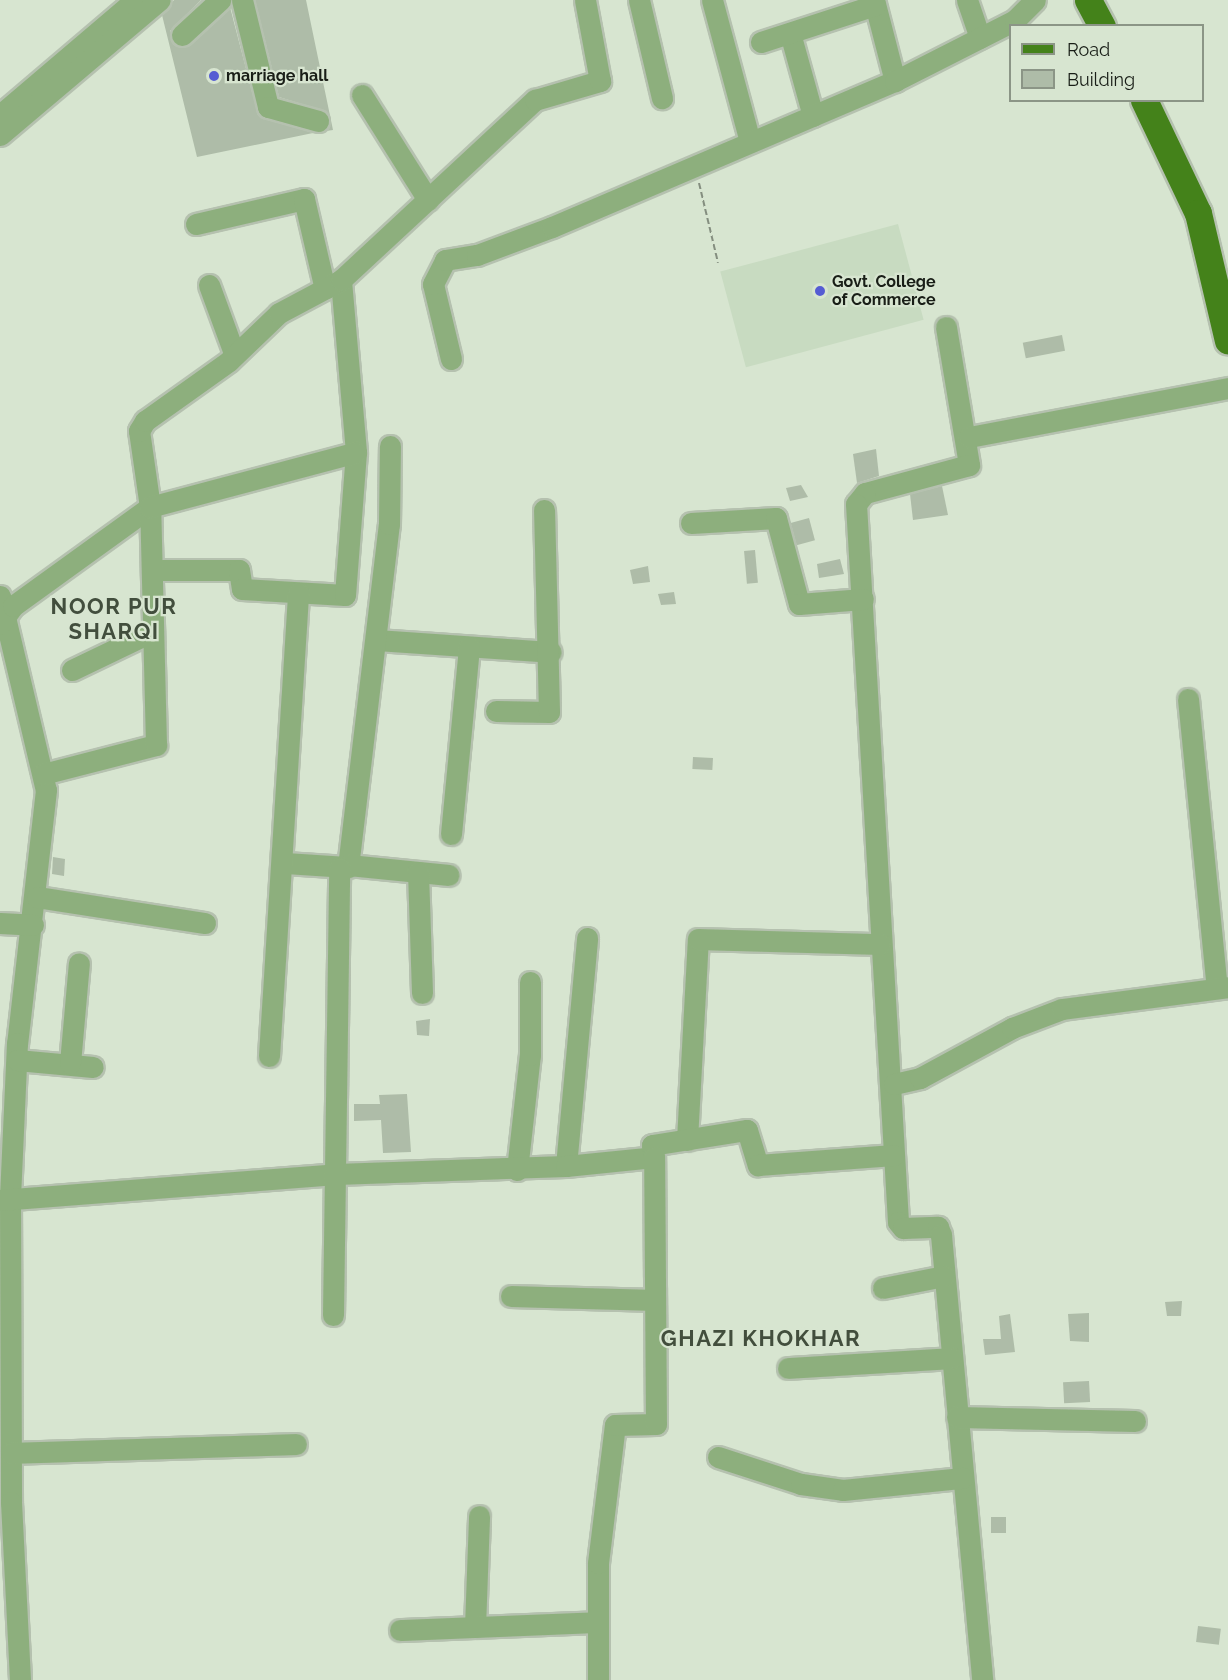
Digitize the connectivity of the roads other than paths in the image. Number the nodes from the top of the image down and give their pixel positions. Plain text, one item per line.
1 (135, 0) edge
2 (160, 0) edge
3 (220, 0) edge
4 (242, 0) edge
5 (585, 0) edge
6 (639, 0) edge
7 (712, 0) edge
8 (967, 0) edge
9 (1035, 0) edge
10 (1088, 0) edge
11 (874, 2) edge
12 (1101, 24) edge
13 (790, 33) junction
14 (182, 35) dead end
15 (980, 38) junction
16 (761, 42) dead end
17 (895, 81) junction
18 (362, 95) dead end
19 (662, 98) dead end
20 (1145, 102) edge
21 (0, 115) edge
22 (813, 116) junction
23 (318, 121) dead end
24 (0, 135) edge
25 (750, 142) junction
26 (428, 200) junction
27 (196, 224) dead end
28 (209, 285) dead end
29 (333, 285) junction
30 (946, 327) dead end
31 (1228, 341) edge
32 (234, 353) junction
33 (451, 359) dead end
34 (1228, 388) edge
35 (969, 437) junction
36 (390, 446) dead end
37 (356, 452) junction
38 (150, 507) junction
39 (544, 510) dead end
40 (691, 523) dead end
41 (152, 570) junction
42 (298, 593) junction
43 (0, 596) edge
44 (863, 599) junction
45 (3, 623) edge
46 (153, 631) junction
47 (376, 640) junction
48 (469, 647) junction
49 (551, 652) junction
50 (72, 670) dead end
51 (1188, 699) dead end
52 (496, 711) dead end
53 (43, 774) junction
54 (451, 834) dead end
55 (284, 863) junction
56 (344, 866) junction
57 (418, 872) junction
58 (449, 875) dead end
59 (37, 897) junction
60 (0, 923) edge
61 (205, 923) dead end
62 (33, 925) junction
63 (587, 938) dead end
64 (880, 944) junction
65 (79, 963) dead end
66 (530, 982) dead end
67 (1223, 987) edge
68 (422, 993) dead end
69 (269, 1056) dead end
70 (17, 1060) junction
71 (70, 1063) junction
72 (93, 1067) dead end
73 (894, 1084) junction
74 (687, 1140) junction
75 (894, 1155) junction
76 (654, 1157) junction
77 (566, 1166) junction
78 (517, 1170) junction
79 (336, 1174) junction
80 (5, 1199) edge
81 (944, 1276) junction
82 (883, 1288) dead end
83 (511, 1296) dead end
84 (656, 1300) junction
85 (333, 1315) dead end
86 (5, 1325) edge
87 (951, 1358) junction
88 (788, 1368) dead end
89 (957, 1417) junction
90 (1135, 1421) dead end
91 (296, 1444) dead end
92 (11, 1453) junction
93 (718, 1457) dead end
94 (962, 1479) junction
95 (479, 1516) dead end
96 (598, 1622) junction
97 (475, 1627) junction
98 (400, 1630) dead end
99 (20, 1680) edge
100 (598, 1680) edge
101 (982, 1680) edge

1 - 21 street
2 - 24 street
3 - 14 street
4 - 23 street
5 - 26 street
6 - 19 street
7 - 25 street
8 - 15 street
9 - 15 street
10 - 12 main road
11 - 13 street
11 - 17 street
13 - 16 street
13 - 22 street
15 - 17 street
17 - 22 street
18 - 26 street
20 - 31 main road
22 - 25 street
25 - 33 street
26 - 29 street
27 - 29 street
28 - 32 street
29 - 32 street
29 - 37 street
30 - 35 street
32 - 38 street
34 - 35 street
35 - 44 street
36 - 47 street
37 - 38 street
37 - 42 street
38 - 41 street
38 - 45 street
39 - 49 street
40 - 44 street
41 - 42 street
41 - 46 street
42 - 55 street
43 - 45 street
44 - 64 street
45 - 53 street
46 - 50 street
46 - 53 street
47 - 48 street
47 - 56 street
48 - 49 street
48 - 54 street
49 - 52 street
51 - 67 street
53 - 59 street
55 - 56 street
55 - 69 street
56 - 57 street
56 - 79 street
57 - 58 street
57 - 68 street
59 - 61 street
59 - 62 street
60 - 62 street
62 - 70 street
63 - 77 street
64 - 73 street
64 - 74 street
65 - 71 street
66 - 78 street
67 - 73 street
70 - 71 street
70 - 80 street
71 - 72 street
73 - 75 street
74 - 75 street
74 - 76 street
75 - 81 street
76 - 77 street
76 - 84 street
77 - 78 street
78 - 79 street
79 - 80 street
79 - 85 street
80 - 86 street
81 - 82 street
81 - 87 street
83 - 84 street
84 - 96 street
86 - 92 street
87 - 88 street
87 - 89 street
89 - 90 street
89 - 94 street
91 - 92 street
92 - 99 street
93 - 94 street
94 - 101 street
95 - 97 street
96 - 97 street
96 - 100 street
97 - 98 street

